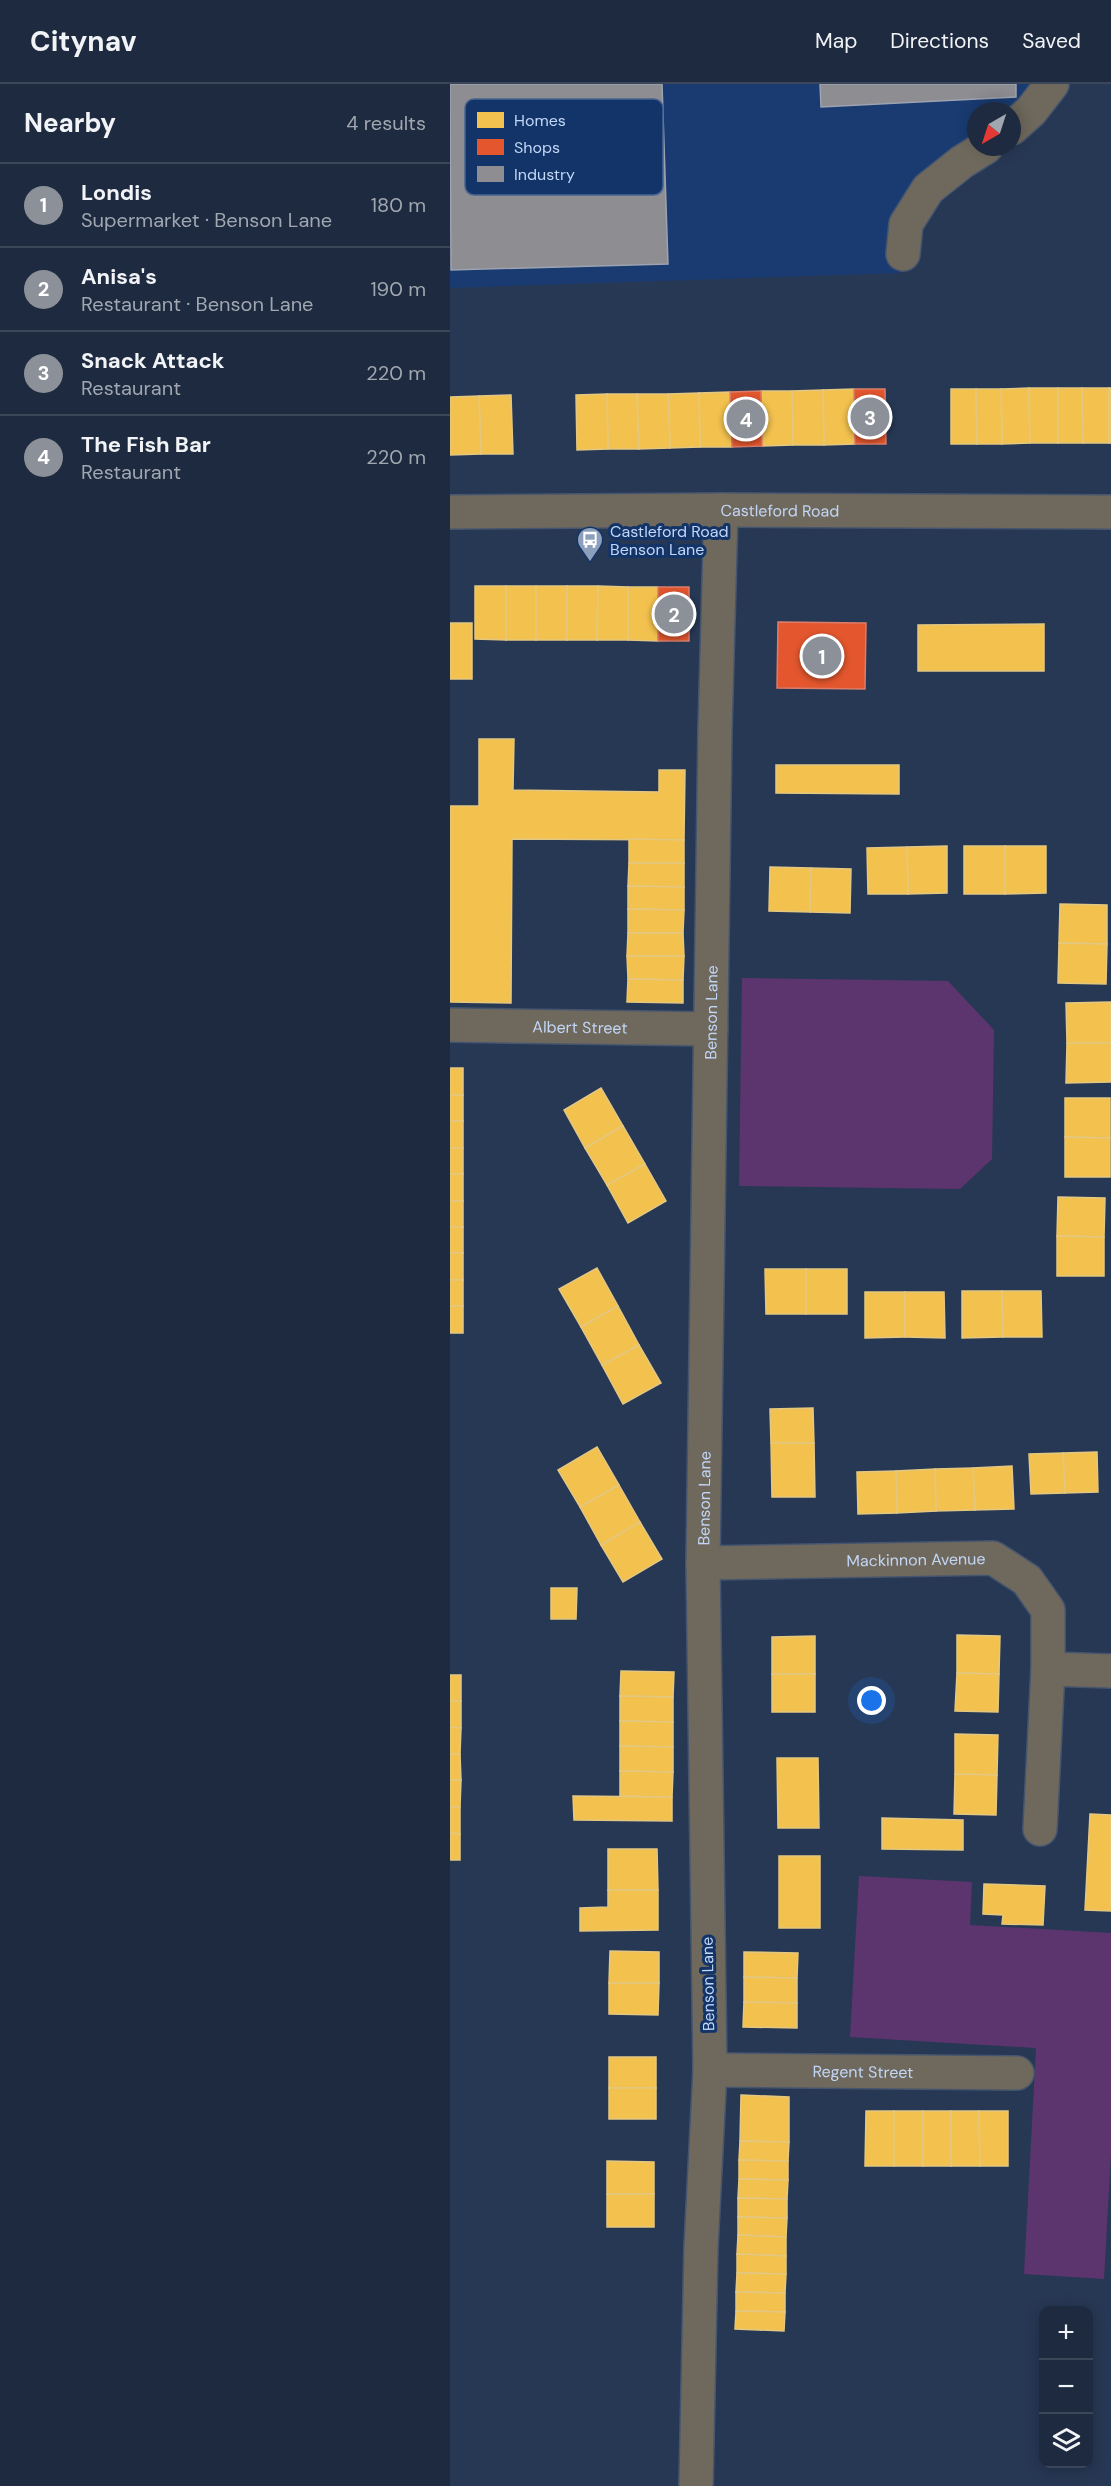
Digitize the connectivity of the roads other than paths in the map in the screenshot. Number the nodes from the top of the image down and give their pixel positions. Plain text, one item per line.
1 (1052, 84) edge
2 (1021, 120) edge
3 (972, 156) edge
4 (903, 254) dead end
5 (721, 510) junction
6 (450, 512) edge
7 (1111, 512) edge
8 (450, 1025) edge
9 (711, 1029) junction
10 (703, 1563) junction
11 (1048, 1669) junction
12 (1111, 1671) edge
13 (1040, 1829) dead end
14 (710, 2070) junction
15 (1017, 2073) dead end
16 (696, 2486) edge

1 - 2 street
3 - 4 street
5 - 6 street, Castleford Road
5 - 7 street, Castleford Road
5 - 9 street, Benson Lane
8 - 9 street, Albert Street
9 - 10 street, Benson Lane
10 - 11 street, Mackinnon Avenue
10 - 14 street, Benson Lane
11 - 12 street
11 - 13 street, Mackinnon Avenue
14 - 15 street, Regent Street
14 - 16 street, Benson Lane

